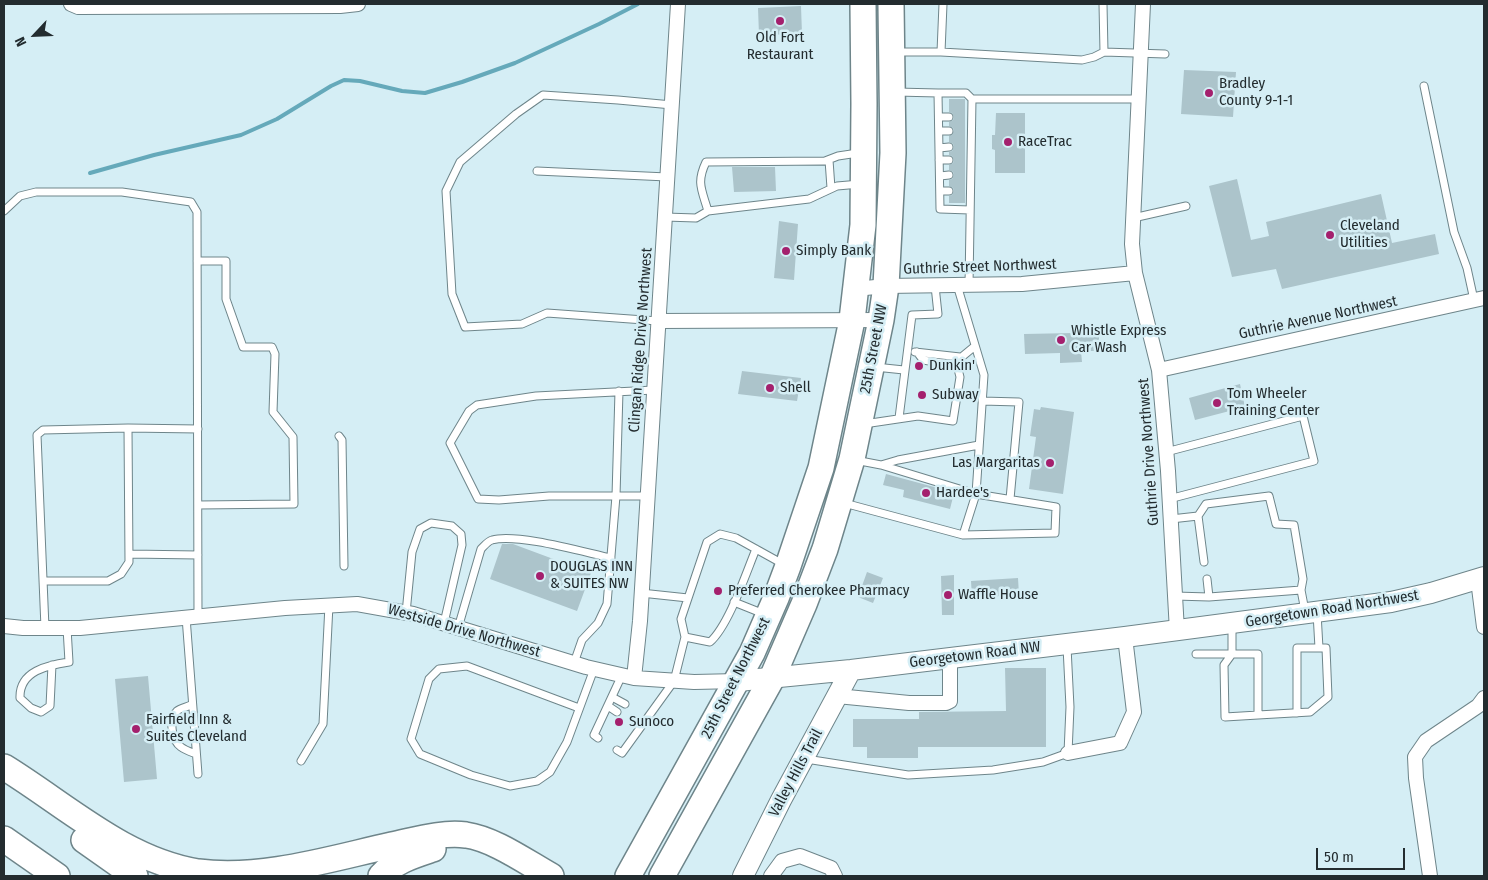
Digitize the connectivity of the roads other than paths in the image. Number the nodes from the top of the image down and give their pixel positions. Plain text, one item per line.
1 (71, 4) edge
2 (358, 4) edge
3 (678, 4) edge
4 (863, 4) edge
5 (891, 4) edge
6 (943, 4) edge
7 (1103, 4) edge
8 (1144, 4) edge
9 (892, 52) junction
10 (941, 52) junction
11 (1104, 52) junction
12 (1142, 53) junction
13 (1165, 54) dead end
14 (1424, 86) dead end
15 (892, 92) junction
16 (938, 93) junction
17 (972, 99) junction
18 (1140, 99) junction
19 (672, 105) junction
20 (939, 117) junction
21 (949, 117) dead end
22 (949, 131) dead end
23 (939, 132) junction
24 (949, 147) dead end
25 (939, 148) junction
26 (864, 152) junction
27 (828, 160) junction
28 (939, 160) junction
29 (949, 160) dead end
30 (537, 171) dead end
31 (949, 175) dead end
32 (940, 176) junction
33 (667, 177) junction
34 (863, 184) junction
35 (831, 188) junction
36 (940, 191) junction
37 (949, 191) dead end
38 (1186, 206) dead end
39 (970, 210) junction
40 (4, 211) edge
41 (708, 211) junction
42 (665, 217) junction
43 (1133, 218) junction
44 (197, 261) junction
45 (1135, 273) junction
46 (963, 285) junction
47 (886, 286) junction
48 (935, 286) junction
49 (855, 289) junction
50 (1479, 299) edge
51 (852, 320) junction
52 (881, 320) junction
53 (658, 321) junction
54 (975, 346) junction
55 (907, 351) junction
56 (917, 352) junction
57 (960, 357) junction
58 (954, 365) junction
59 (871, 366) junction
60 (904, 370) junction
61 (1159, 370) junction
62 (654, 390) junction
63 (620, 391) junction
64 (982, 401) junction
65 (899, 418) junction
66 (859, 425) junction
67 (128, 428) junction
68 (198, 428) junction
69 (339, 436) dead end
70 (979, 445) junction
71 (1166, 452) junction
72 (852, 459) junction
73 (881, 466) junction
74 (821, 468) joint
75 (976, 494) junction
76 (616, 496) junction
77 (647, 496) junction
78 (1010, 499) junction
79 (1169, 499) junction
80 (839, 501) junction
81 (198, 505) junction
82 (1198, 516) junction
83 (1171, 519) junction
84 (963, 535) junction
85 (756, 549) junction
86 (129, 554) junction
87 (198, 555) junction
88 (610, 558) junction
89 (1204, 562) dead end
90 (344, 566) dead end
91 (788, 566) junction
92 (1481, 578) edge
93 (1206, 579) dead end
94 (44, 581) junction
95 (1301, 590) junction
96 (641, 593) junction
97 (1175, 596) junction
98 (1209, 597) junction
99 (688, 598) junction
100 (734, 602) junction
101 (329, 605) junction
102 (406, 612) junction
103 (1311, 613) junction
104 (769, 616) junction
105 (192, 617) junction
106 (444, 623) junction
107 (1232, 624) junction
108 (4, 626) edge
109 (1484, 627) edge
110 (45, 628) junction
111 (68, 628) junction
112 (458, 628) junction
113 (1177, 631) junction
114 (686, 637) junction
115 (1125, 638) junction
116 (1067, 644) junction
117 (1319, 648) junction
118 (1196, 654) dead end
119 (1232, 654) junction
120 (950, 658) junction
121 (574, 663) junction
122 (52, 665) junction
123 (594, 669) junction
124 (851, 670) junction
125 (628, 677) junction
126 (772, 678) junction
127 (674, 681) junction
128 (738, 681) junction
129 (837, 696) junction
130 (612, 697) junction
131 (1484, 698) edge
132 (625, 704) dead end
133 (191, 705) junction
134 (608, 706) junction
135 (579, 708) junction
136 (617, 712) dead end
137 (1297, 712) junction
138 (1258, 715) junction
139 (601, 719) junction
140 (609, 724) dead end
141 (598, 738) dead end
142 (616, 750) dead end
143 (1068, 753) junction
144 (196, 754) junction
145 (803, 758) junction
146 (301, 761) dead end
147 (4, 767) edge
148 (198, 774) dead end
149 (4, 780) edge
150 (4, 839) edge
151 (57, 876) edge
152 (135, 876) edge
153 (381, 876) edge
154 (522, 876) edge
155 (551, 876) edge
156 (627, 876) edge
157 (662, 876) edge
158 (743, 876) edge
159 (771, 876) edge
160 (835, 876) edge
161 (1430, 876) edge

1 - 2 street
3 - 19 street, Clingan Ridge Drive Northwest
4 - 26 highway, 25th Street NW
5 - 9 highway, 25th Street NW
6 - 10 lane
7 - 11 lane
8 - 12 street, Guthrie Drive Northwest
9 - 10 lane
9 - 15 highway, 25th Street NW
10 - 11 lane
11 - 12 lane
12 - 13 lane
12 - 18 street, Guthrie Drive Northwest
14 - 50 lane
15 - 16 lane
15 - 47 highway, 25th Street NW
16 - 17 lane
16 - 20 lane
17 - 18 lane
17 - 39 lane
18 - 43 street, Guthrie Drive Northwest
19 - 33 street, Clingan Ridge Drive Northwest
19 - 53 lane
20 - 21 lane
20 - 23 lane
22 - 23 lane
23 - 25 lane
24 - 25 lane
25 - 28 lane
26 - 27 lane
26 - 34 highway, 25th Street NW
27 - 35 lane
27 - 41 lane
28 - 29 lane
28 - 32 lane
30 - 33 lane
31 - 32 lane
32 - 36 lane
33 - 42 street, Clingan Ridge Drive Northwest
34 - 35 lane
34 - 49 highway, 25th Street NW
35 - 41 lane
36 - 37 lane
36 - 39 lane
38 - 43 lane
39 - 46 lane
40 - 44 lane
41 - 42 lane
42 - 53 street, Clingan Ridge Drive Northwest
43 - 45 street, Guthrie Drive Northwest
44 - 68 lane
44 - 81 lane
45 - 46 street, Guthrie Street Northwest
45 - 61 street, Guthrie Drive Northwest
46 - 48 street, Guthrie Street Northwest
46 - 54 lane
47 - 48 street, Guthrie Street Northwest
47 - 49 street, Guthrie Street Northwest
47 - 52 highway, 25th Street NW
48 - 55 lane
49 - 51 highway, 25th Street NW
50 - 61 street, Guthrie Avenue Northwest
51 - 52 street
51 - 53 street
51 - 74 highway, 25th Street NW
52 - 59 highway, 25th Street NW
53 - 62 street, Clingan Ridge Drive Northwest
54 - 57 lane
54 - 64 lane
55 - 56 lane
55 - 60 lane
56 - 57 lane
56 - 58 lane
57 - 58 lane
58 - 65 lane
59 - 60 lane
59 - 66 highway, 25th Street NW
60 - 65 lane
61 - 71 street, Guthrie Drive Northwest
62 - 63 lane
62 - 77 street, Clingan Ridge Drive Northwest
63 - 76 lane
63 - 76 lane
64 - 70 lane
64 - 78 lane
65 - 66 lane
66 - 72 highway, 25th Street NW
67 - 68 lane
67 - 86 lane
67 - 94 lane
68 - 81 lane
69 - 90 lane
70 - 73 lane
70 - 75 lane
71 - 79 street, Guthrie Drive Northwest
71 - 79 lane
72 - 73 lane
72 - 80 highway, 25th Street NW
73 - 75 lane
74 - 91 highway, 25th Street Northwest
75 - 78 lane
75 - 84 lane
76 - 77 lane
76 - 88 lane
77 - 96 street, Clingan Ridge Drive Northwest
78 - 84 lane
79 - 83 street, Guthrie Drive Northwest
80 - 84 lane
80 - 126 highway, 25th Street NW
81 - 87 lane
82 - 83 lane
82 - 89 lane
82 - 95 lane
83 - 97 street, Guthrie Drive Northwest
85 - 91 lane
85 - 99 lane
85 - 100 lane
86 - 87 lane
86 - 94 lane
87 - 105 lane
88 - 112 lane
88 - 121 lane
91 - 104 highway, 25th Street Northwest
92 - 103 street, Georgetown Road Northwest
92 - 109 street
93 - 98 lane
94 - 110 lane
95 - 98 lane
95 - 103 lane
96 - 99 lane
96 - 125 street, Clingan Ridge Drive Northwest
97 - 98 lane
97 - 113 street, Guthrie Drive Northwest
99 - 114 lane
100 - 104 lane
100 - 114 lane
101 - 102 street, Westside Drive Northwest
101 - 105 street, Westside Drive Northwest
101 - 146 lane
102 - 106 street, Westside Drive Northwest
102 - 106 lane
103 - 107 street, Georgetown Road Northwest
103 - 117 lane
104 - 128 highway, 25th Street Northwest
105 - 111 street, Westside Drive Northwest
105 - 133 lane
106 - 112 street, Westside Drive Northwest
107 - 113 street, Georgetown Road Northwest
107 - 119 lane
108 - 110 street, Westside Drive Northwest
110 - 111 street, Westside Drive Northwest
111 - 122 lane
112 - 121 street, Westside Drive Northwest
113 - 115 street, Georgetown Road NW
114 - 127 lane
115 - 116 street, Georgetown Road NW
115 - 143 street
116 - 120 street, Georgetown Road NW
116 - 143 lane
117 - 137 lane
117 - 137 lane
118 - 119 lane
119 - 138 lane
119 - 138 lane
120 - 124 street, Georgetown Road NW
120 - 129 street
121 - 123 street, Westside Drive Northwest
122 - 122 lane
123 - 125 street, Westside Drive Northwest
123 - 135 lane
124 - 126 street, Georgetown Road NW
124 - 129 street, Valley Hills Trail
125 - 127 street, Westside Drive Northwest
125 - 130 lane
126 - 128 street, Westside Drive Northwest
126 - 157 highway, 25th Street Northwest
127 - 128 street, Westside Drive Northwest
127 - 142 lane
128 - 156 highway, 25th Street Northwest
129 - 145 street, Valley Hills Trail
130 - 132 lane
130 - 134 lane
131 - 161 street
133 - 144 lane
133 - 144 lane
134 - 136 lane
134 - 139 lane
135 - 135 lane
137 - 138 lane
139 - 140 lane
139 - 141 lane
143 - 145 lane
144 - 148 lane
145 - 158 street, Valley Hills Trail
147 - 155 highway
149 - 152 highway
150 - 151 highway
153 - 154 highway
159 - 160 street

